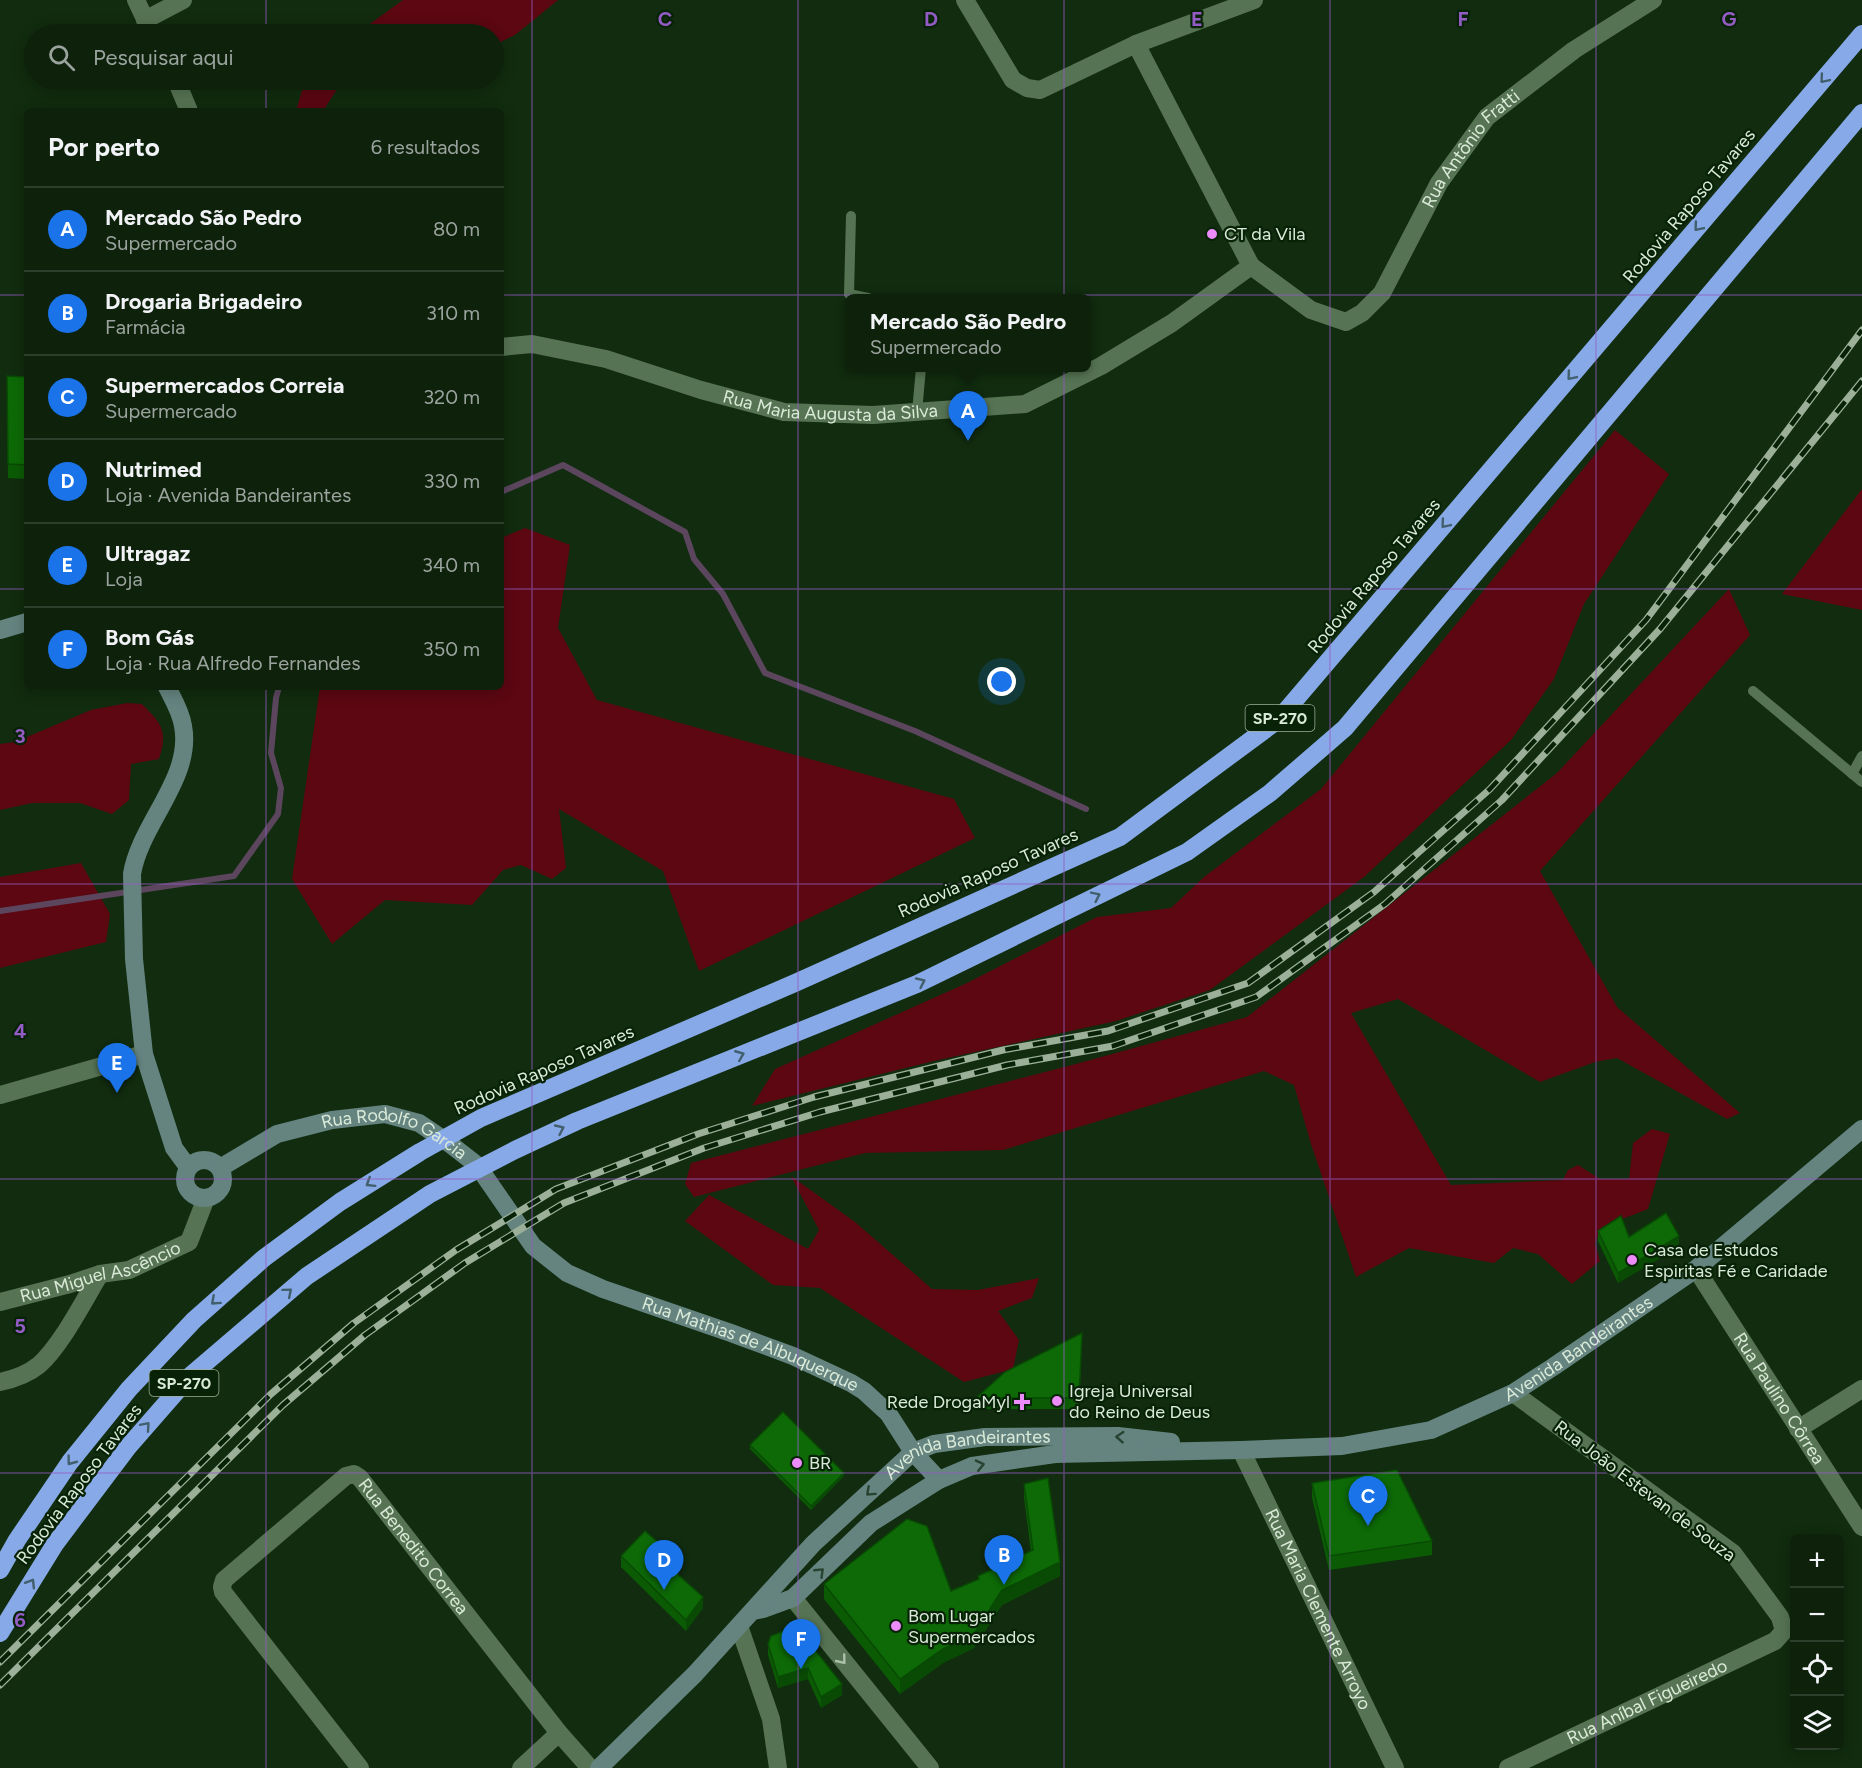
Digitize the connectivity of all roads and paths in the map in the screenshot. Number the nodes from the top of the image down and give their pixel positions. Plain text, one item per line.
1 (136, 0) edge
2 (183, 0) edge
3 (965, 0) edge
4 (1254, 0) edge
5 (1653, 0) edge
6 (147, 24) edge
7 (152, 24) edge
8 (1862, 34) edge
9 (1136, 44) junction
10 (180, 90) edge
11 (188, 108) edge
12 (1862, 113) edge
13 (851, 216) dead end
14 (1251, 266) junction
15 (849, 294) edge
16 (504, 347) edge
17 (1091, 371) edge
18 (921, 372) edge
19 (1089, 372) edge
20 (917, 412) junction
21 (24, 623) edge
22 (0, 630) edge
23 (168, 690) edge
24 (1753, 692) dead end
25 (1862, 756) edge
26 (1852, 774) junction
27 (1862, 782) edge
28 (144, 1054) junction
29 (0, 1095) edge
30 (1862, 1129) edge
31 (188, 1167) junction
32 (220, 1168) junction
33 (206, 1198) junction
34 (532, 1246) joint
35 (1696, 1269) junction
36 (100, 1274) junction
37 (0, 1302) edge
38 (0, 1382) edge
39 (1862, 1389) edge
40 (1513, 1393) junction
41 (1798, 1429) junction
42 (1241, 1450) junction
43 (914, 1452) junction
44 (939, 1480) junction
45 (1862, 1527) edge
46 (0, 1570) edge
47 (792, 1598) junction
48 (753, 1611) junction
49 (739, 1626) junction
50 (1784, 1631) joint
51 (0, 1633) edge
52 (559, 1733) junction
53 (360, 1768) edge
54 (521, 1768) edge
55 (590, 1768) edge
56 (599, 1768) edge
57 (778, 1768) edge
58 (930, 1768) edge
59 (1395, 1768) edge
60 (1509, 1768) edge

1 - 6 street
2 - 7 street
3 - 9 street
4 - 9 street
5 - 14 street, Rua Antônio Fratti
8 -> 46 highway, Rodovia Raposo Tavares / SP-270
9 - 14 street
10 - 11 street
51 -> 12 highway, Rodovia Raposo Tavares / SP-270
13 - 15 lane
14 - 17 street, Rua Maria Augusta da Silva
16 - 20 street, Rua Maria Augusta da Silva
18 - 20 lane
19 - 20 street, Rua Maria Augusta da Silva
21 - 22 main road
23 - 28 main road
24 - 26 lane
25 - 26 lane
26 - 27 lane
28 - 29 street
28 - 31 main road
30 - 35 main road, Avenida Bandeirantes
31 - 32 main road
31 - 33 main road
32 - 33 main road
32 - 34 main road, Rua Rodolfo Garcia
33 - 36 street, Rua Miguel Ascêncio
34 - 43 main road, Rua Mathias de Albuquerque
35 - 40 main road, Avenida Bandeirantes
35 - 41 street, Rua Paulino Côrrea
36 - 37 street, Rua Miguel Ascêncio
36 - 38 street
39 - 41 street
40 - 42 main road, Avenida Bandeirantes
40 - 50 street, Rua João Estevan de Souza
41 - 45 street, Rua Paulino Côrrea
42 -> 43 main road, Avenida Bandeirantes
44 -> 42 main road, Avenida Bandeirantes
42 - 59 street, Rua Maria Clemente Arroyo
43 - 44 main road, Rua Mathias de Albuquerque
43 -> 48 main road, Avenida Bandeirantes
47 -> 44 main road, Avenida Bandeirantes
47 - 48 main road, Avenida Bandeirantes
47 -> 58 street
48 - 49 main road, Avenida Bandeirantes
49 - 56 main road, Avenida Bandeirantes
49 - 57 street
50 - 60 street, Rua Aníbal Figueiredo
52 - 53 street, Rua Benedito Correa
52 - 54 street
52 - 55 street, Rua Benedito Correa

